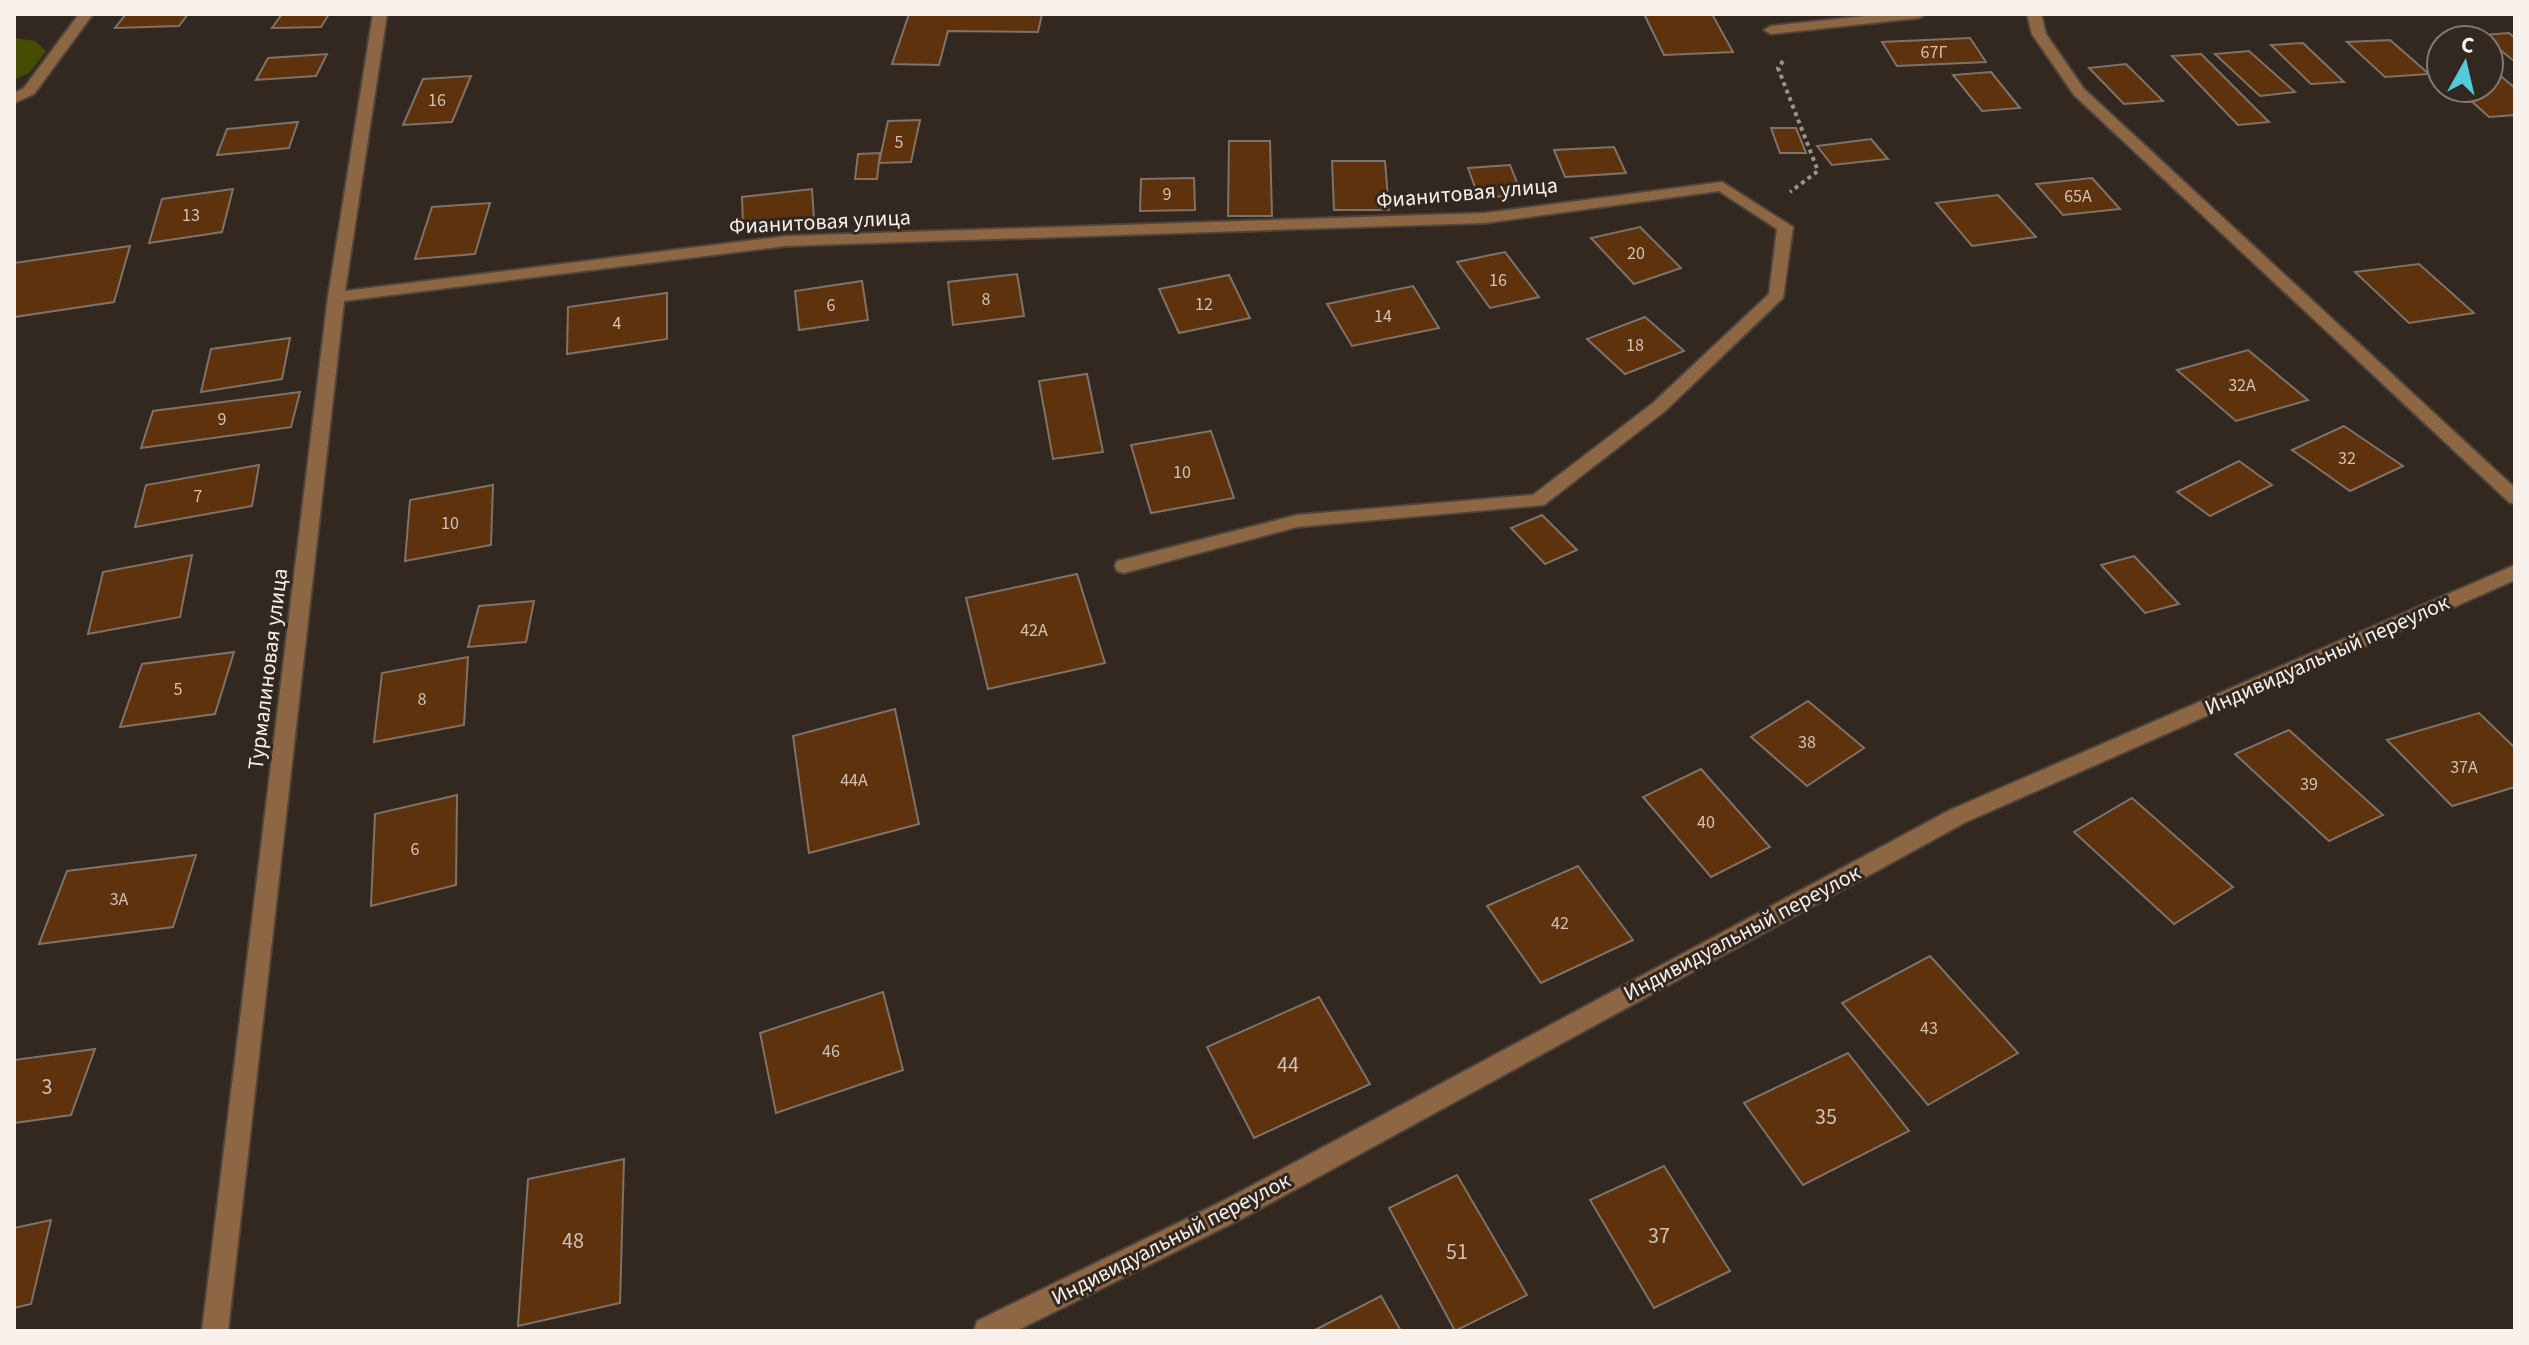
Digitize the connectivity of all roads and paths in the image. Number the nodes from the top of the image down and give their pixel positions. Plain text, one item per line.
1 (86, 14) edge
2 (380, 14) edge
3 (1919, 14) edge
4 (2034, 14) edge
5 (1809, 26) junction
6 (1771, 30) dead end
7 (14, 99) edge
8 (1764, 213) junction
9 (336, 297) junction
10 (2515, 498) edge
11 (1124, 566) dead end
12 (2515, 572) edge
13 (215, 1331) edge
14 (987, 1331) edge

1 - 7 street
2 - 9 street, Турмалиновая улица
3 - 5 street
4 - 10 street
5 - 6 street
5 - 8 path
8 - 9 street, Фианитовая улица
8 - 11 street, Фианитовая улица
9 - 13 street, Турмалиновая улица
12 - 14 street, Индивидуальный переулок

